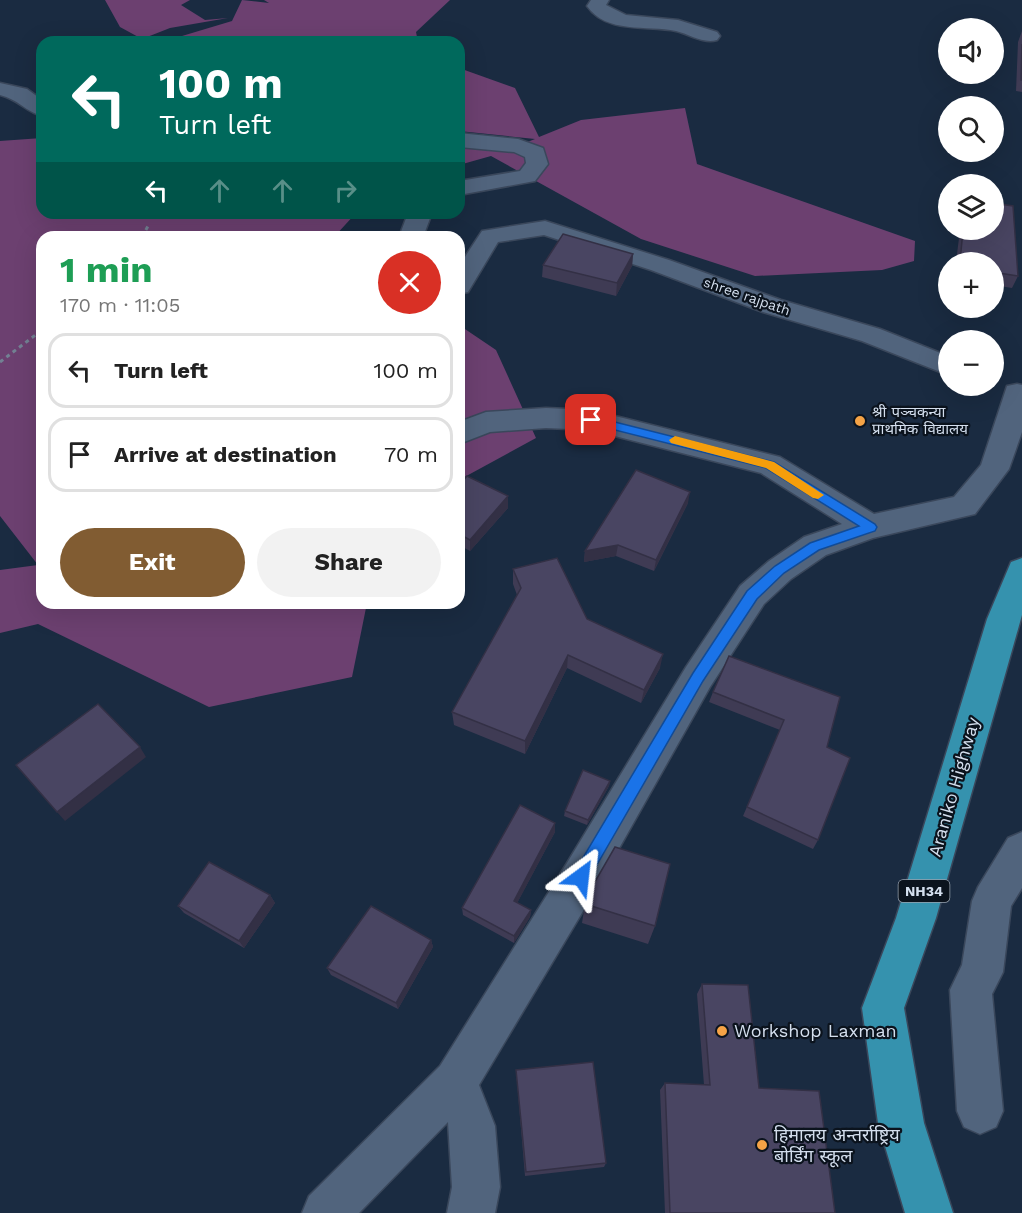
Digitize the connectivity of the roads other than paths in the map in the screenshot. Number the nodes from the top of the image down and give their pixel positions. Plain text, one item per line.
1 (600, 0) edge
2 (710, 36) dead end
3 (0, 89) edge
4 (36, 105) edge
5 (465, 142) edge
6 (465, 187) edge
7 (465, 276) edge
8 (938, 362) edge
9 (1010, 390) edge
10 (465, 431) edge
11 (870, 527) junction
12 (1022, 571) edge
13 (1013, 623) edge
14 (1022, 851) edge
15 (456, 1082) junction
16 (980, 1111) dead end
17 (327, 1213) edge
18 (471, 1213) edge
19 (929, 1213) edge

1 - 2 street
3 - 4 street
5 - 6 street
7 - 8 street, shree rajpath
9 - 11 street
10 - 11 street
11 - 15 street
12 - 13 highway, Araniko Highway / NH34
13 - 19 highway, Araniko Highway / NH34
14 - 16 street
15 - 17 street
15 - 18 street

